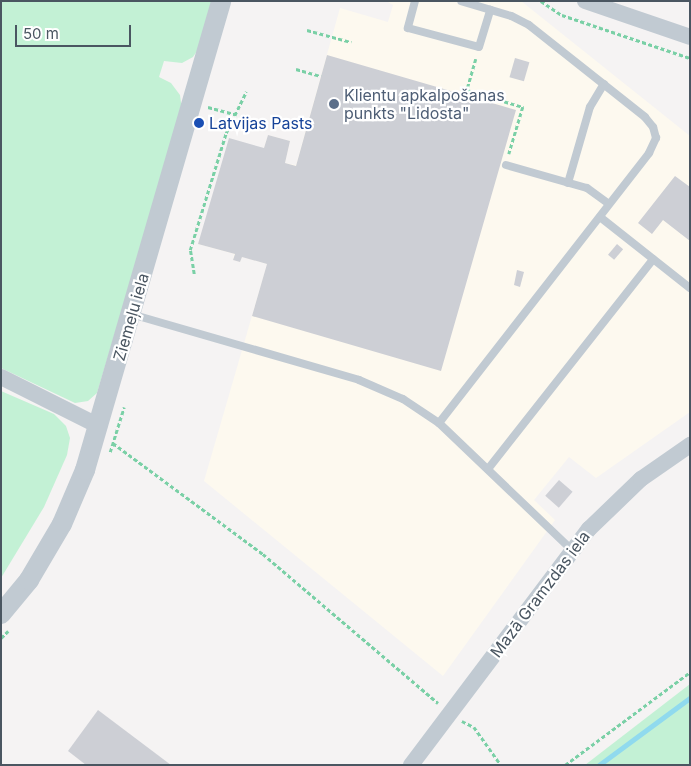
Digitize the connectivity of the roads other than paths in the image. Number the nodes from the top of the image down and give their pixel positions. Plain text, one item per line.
1 (221, 1) edge
2 (415, 1) edge
3 (461, 1) edge
4 (585, 1) edge
5 (482, 4) edge
6 (490, 10) junction
7 (690, 37) edge
8 (604, 84) junction
9 (506, 165) road end
10 (568, 182) junction
11 (609, 204) junction
12 (600, 217) junction
13 (653, 259) junction
14 (690, 288) edge
15 (132, 314) junction
16 (1, 377) edge
17 (439, 422) junction
18 (99, 426) junction
19 (690, 445) edge
20 (488, 469) junction
21 (572, 550) junction
22 (1, 614) edge
23 (411, 765) edge

1 - 15 street, Ziemeļu iela
2 - 6 lane
3 - 5 lane
4 - 7 street
5 - 6 lane
6 - 8 lane
8 - 10 lane
8 - 11 lane
9 - 10 lane
10 - 11 lane
11 - 12 lane
12 - 13 lane
12 - 17 lane
13 - 14 lane
13 - 20 lane
15 - 17 lane
15 - 18 street, Ziemeļu iela
16 - 18 street
17 - 20 lane
18 - 22 street, Ziemeļu iela
19 - 21 street, Mazā Gramzdas iela
20 - 21 lane
21 - 23 street, Mazā Gramzdas iela

